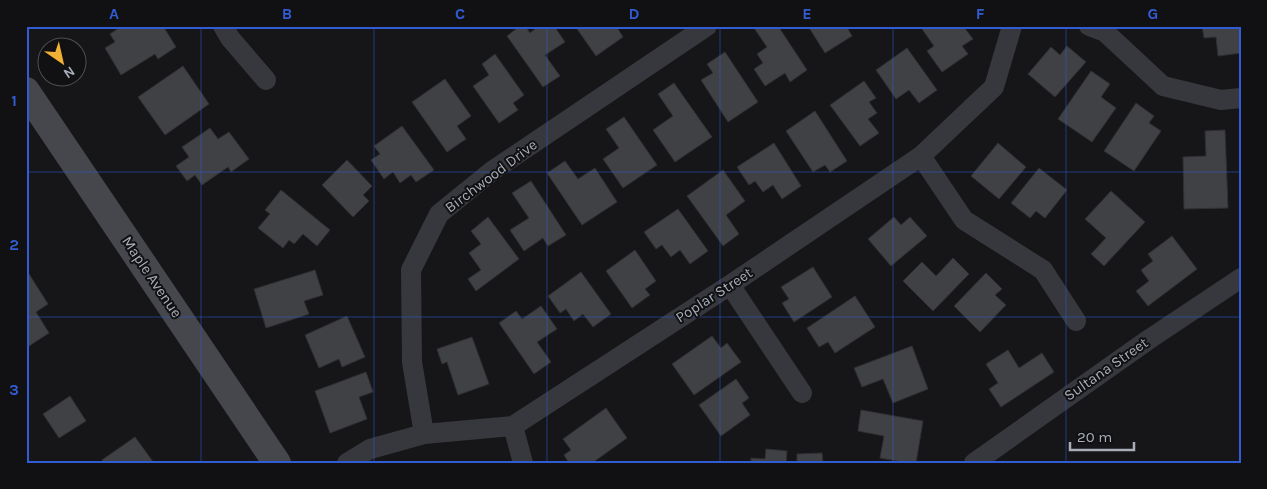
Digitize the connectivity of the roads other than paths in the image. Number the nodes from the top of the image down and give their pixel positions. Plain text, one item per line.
1 (223, 26) edge
2 (707, 26) edge
3 (1012, 26) edge
4 (1088, 26) edge
5 (266, 80) dead end
6 (26, 91) edge
7 (1241, 98) edge
8 (922, 156) junction
9 (1241, 278) edge
10 (730, 285) junction
11 (1076, 320) dead end
12 (802, 393) dead end
13 (513, 426) junction
14 (424, 434) junction
15 (277, 463) edge
16 (347, 463) edge
17 (523, 463) edge
18 (974, 463) edge

1 - 5 street
2 - 14 street, Birchwood Drive
3 - 8 street, Poplar Street
4 - 7 street
6 - 15 street, Maple Avenue
8 - 10 street, Poplar Street
8 - 11 street
9 - 18 street, Sultana Street
10 - 12 street
10 - 13 street, Poplar Street
13 - 14 street, Poplar Street
13 - 17 street
14 - 16 street, Poplar Street

